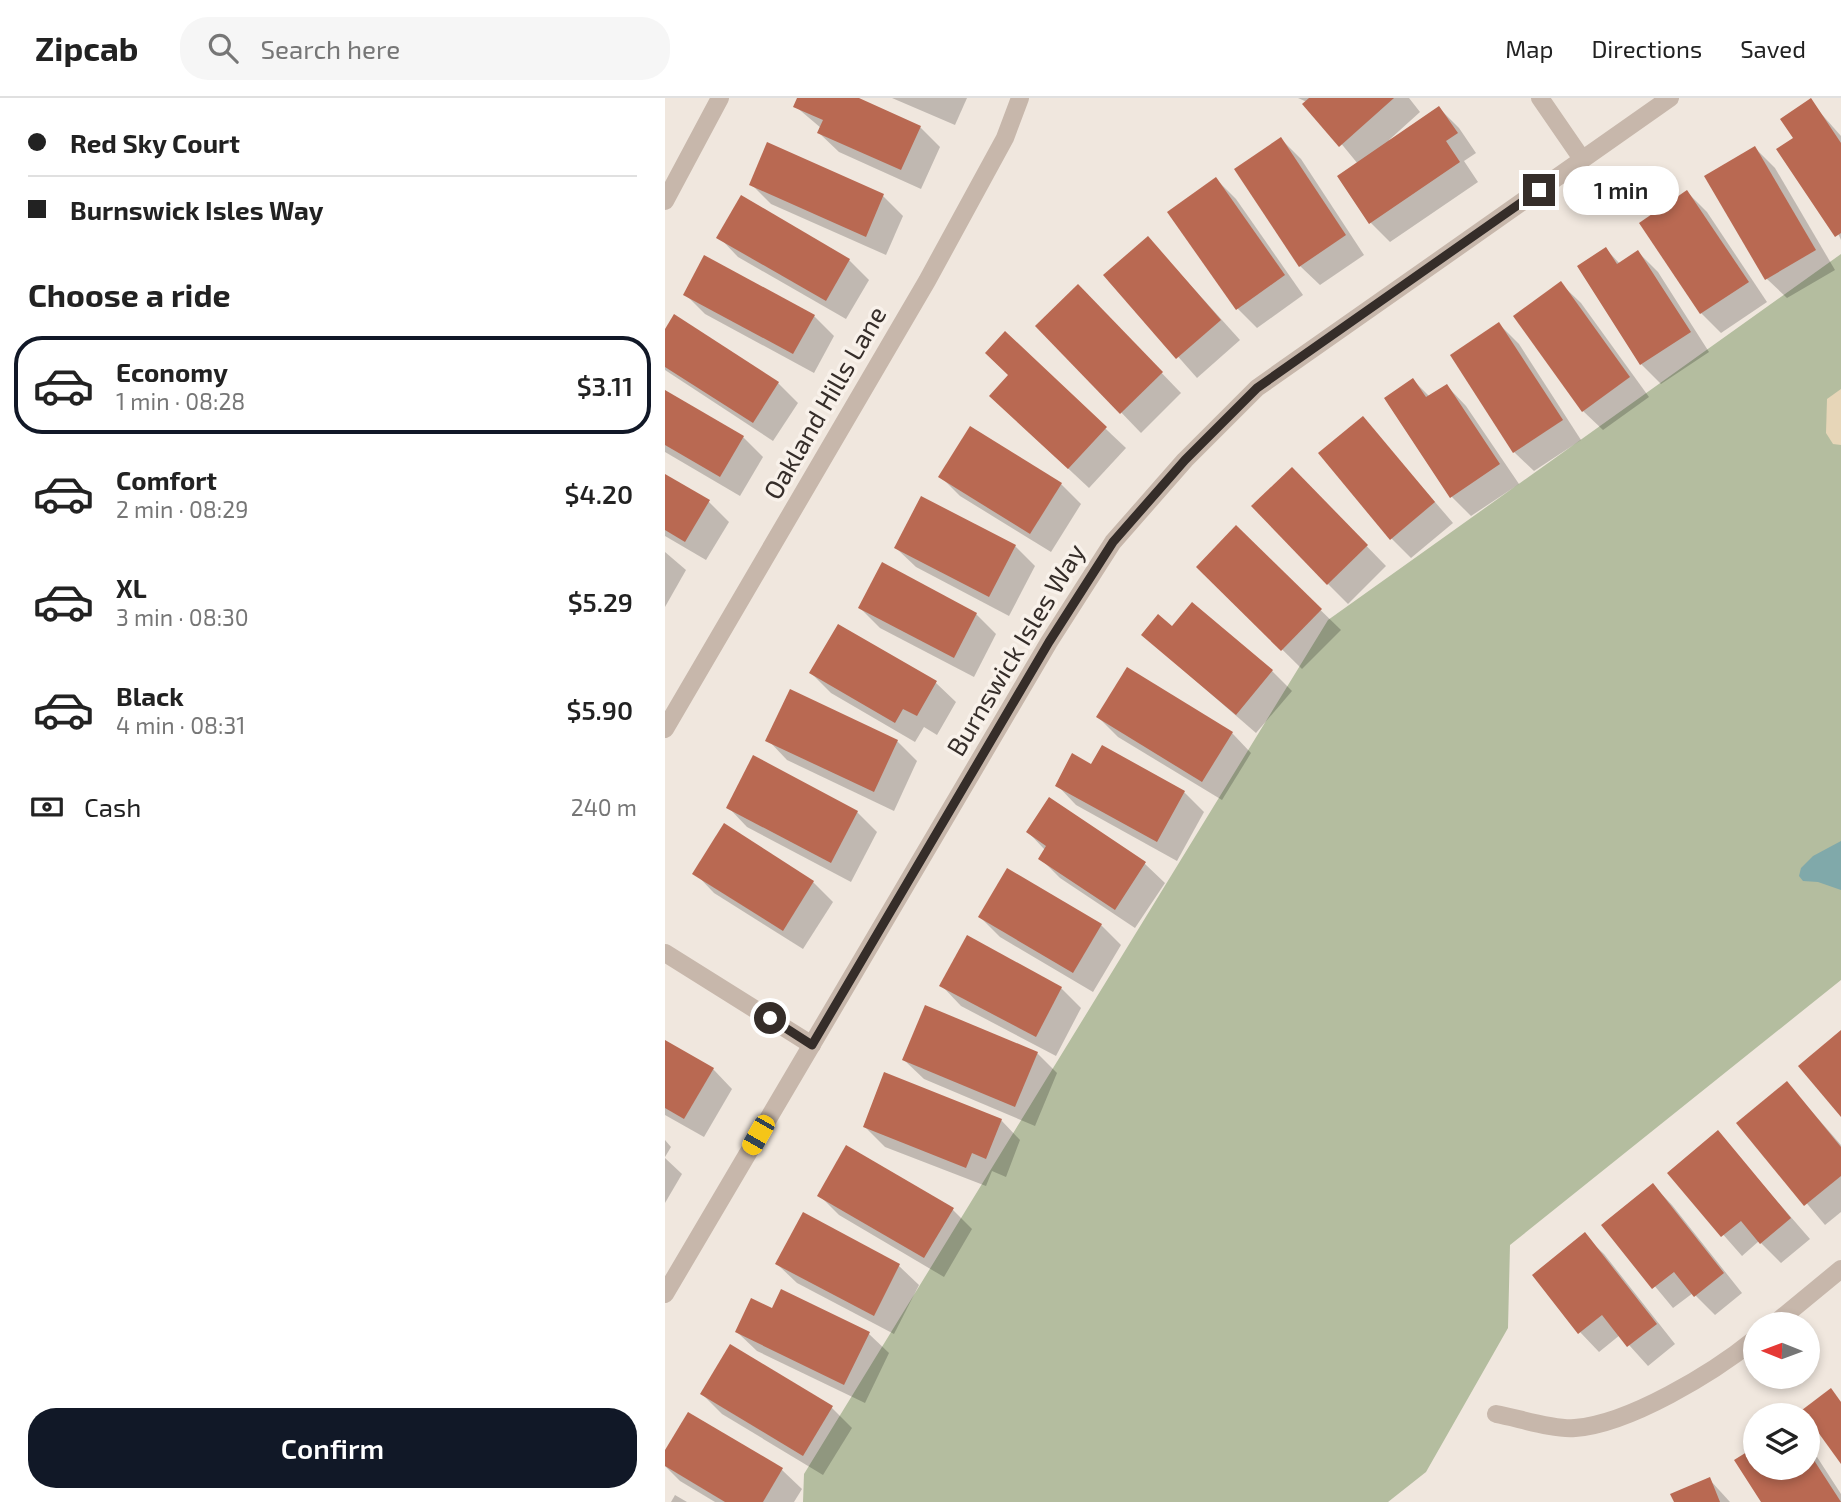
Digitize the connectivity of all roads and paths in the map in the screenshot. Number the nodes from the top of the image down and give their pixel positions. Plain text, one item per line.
1 (720, 98) edge
2 (1020, 98) edge
3 (1540, 98) edge
4 (1670, 98) edge
5 (1583, 159) junction
6 (665, 201) edge
7 (665, 729) edge
8 (665, 953) edge
9 (812, 1045) junction
10 (1841, 1269) edge
11 (665, 1294) edge
12 (1789, 1312) edge
13 (1743, 1347) edge
14 (1496, 1414) dead end

1 - 6 street
2 - 7 street, Oakland Hills Lane
3 - 5 street
4 - 5 street, Burnswick Isles Way
5 - 9 street, Burnswick Isles Way
8 - 9 street
9 - 11 street, Burnswick Isles Way
10 - 12 street
13 - 14 street

